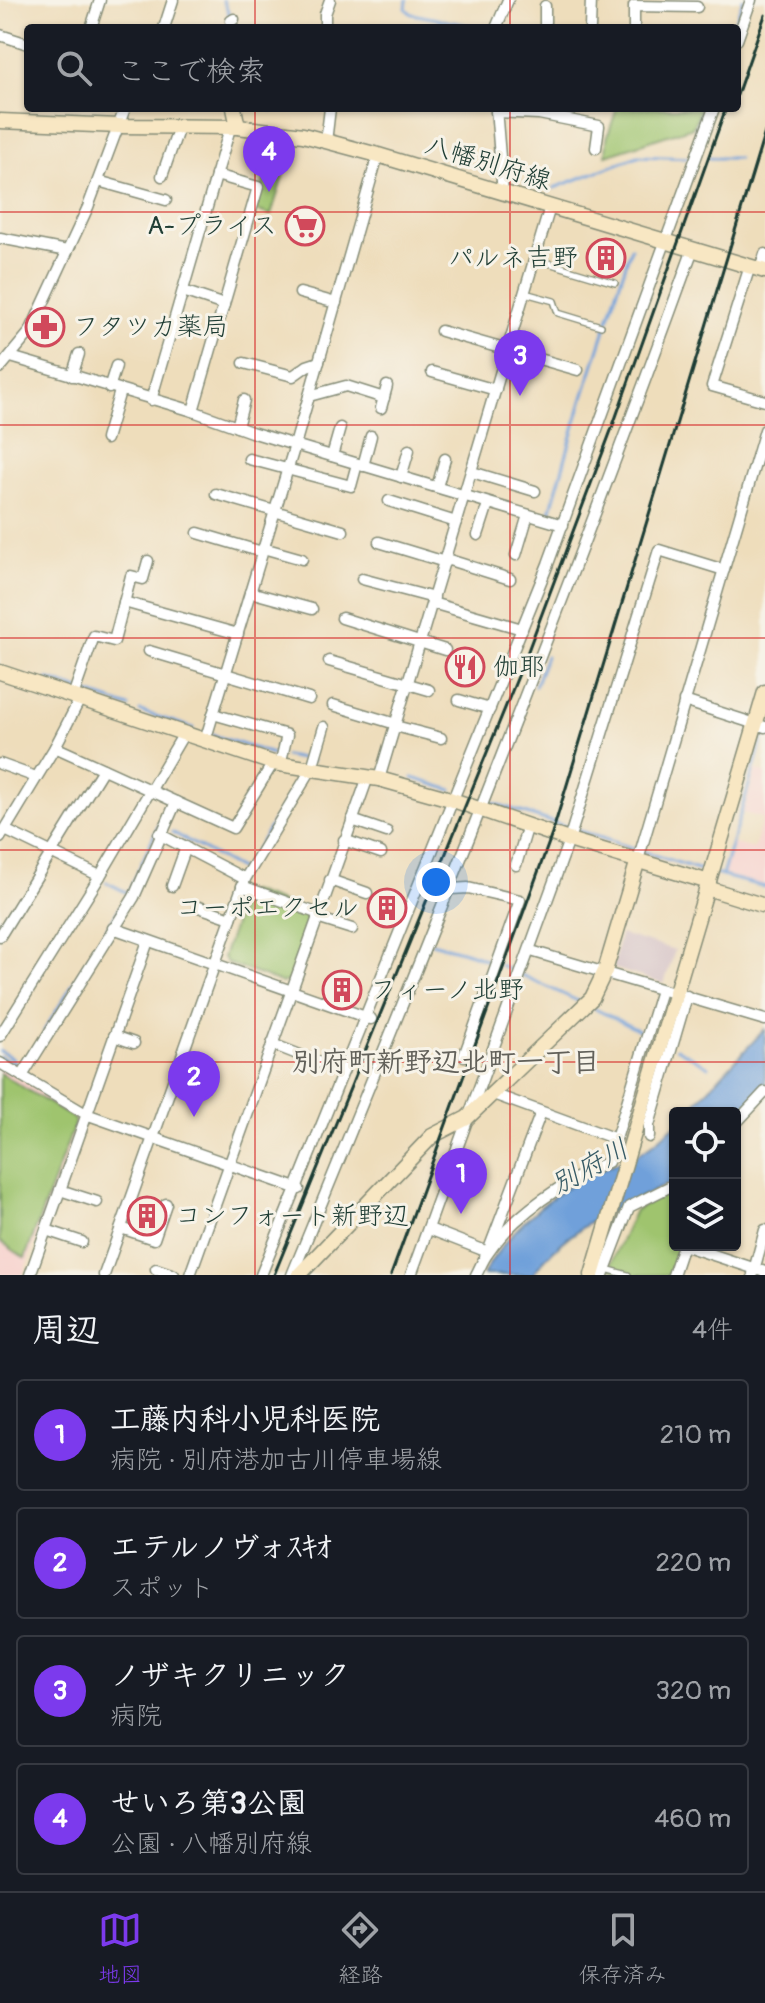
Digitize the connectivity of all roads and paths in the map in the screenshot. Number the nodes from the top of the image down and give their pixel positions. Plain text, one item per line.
1 (100, 0) edge
2 (173, 0) edge
3 (330, 0) edge
4 (508, 0) edge
5 (591, 0) edge
6 (751, 0) edge
7 (545, 6) dead end
8 (697, 7) dead end
9 (92, 24) edge
10 (165, 24) edge
11 (325, 24) edge
12 (498, 24) edge
13 (545, 24) edge
14 (590, 24) edge
15 (634, 24) edge
16 (741, 29) edge
17 (0, 35) edge
18 (24, 43) edge
19 (124, 112) edge
20 (234, 112) edge
21 (330, 112) edge
22 (496, 112) edge
23 (518, 112) edge
24 (713, 112) edge
25 (0, 121) edge
26 (119, 126) junction
27 (179, 127) junction
28 (234, 128) junction
29 (326, 142) junction
30 (596, 148) dead end
31 (378, 155) junction
32 (216, 175) junction
33 (162, 176) dead end
34 (98, 181) junction
35 (503, 194) junction
36 (166, 200) dead end
37 (550, 207) junction
38 (0, 238) edge
39 (666, 242) junction
40 (693, 249) junction
41 (67, 251) junction
42 (765, 254) edge
43 (534, 259) junction
44 (758, 269) edge
45 (615, 283) dead end
46 (183, 291) junction
47 (300, 293) dead end
48 (524, 293) junction
49 (336, 303) junction
50 (224, 305) junction
51 (601, 326) dead end
52 (441, 331) dead end
53 (507, 351) junction
54 (79, 354) dead end
55 (11, 357) junction
56 (319, 362) junction
57 (244, 363) dead end
58 (116, 366) dead end
59 (0, 368) edge
60 (438, 370) dead end
61 (578, 370) dead end
62 (72, 376) junction
63 (387, 386) dead end
64 (115, 390) junction
65 (496, 390) junction
66 (309, 396) junction
67 (151, 400) junction
68 (244, 400) dead end
69 (765, 401) edge
70 (193, 411) junction
71 (237, 427) junction
72 (340, 428) dead end
73 (765, 430) edge
74 (371, 436) dead end
75 (106, 439) dead end
76 (295, 445) junction
77 (409, 450) dead end
78 (332, 456) junction
79 (249, 459) dead end
80 (445, 459) dead end
81 (360, 465) junction
82 (287, 469) junction
83 (472, 472) junction
84 (401, 477) junction
85 (437, 487) junction
86 (535, 491) dead end
87 (216, 494) dead end
88 (465, 496) junction
89 (389, 501) dead end
90 (488, 504) junction
91 (274, 512) junction
92 (528, 515) junction
93 (456, 522) junction
94 (563, 525) junction
95 (336, 532) dead end
96 (198, 533) dead end
97 (478, 535) dead end
98 (379, 542) dead end
99 (263, 550) junction
100 (516, 555) dead end
101 (302, 559) dead end
102 (445, 560) junction
103 (148, 561) dead end
104 (724, 570) junction
105 (362, 579) dead end
106 (510, 579) dead end
107 (250, 592) junction
108 (433, 601) junction
109 (124, 602) junction
110 (306, 605) dead end
111 (342, 618) dead end
112 (522, 629) junction
113 (238, 634) junction
114 (420, 643) junction
115 (445, 650) dead end
116 (149, 651) dead end
117 (361, 657) dead end
118 (329, 661) dead end
119 (358, 669) junction
120 (0, 672) edge
121 (225, 674) junction
122 (408, 685) junction
123 (429, 690) dead end
124 (765, 692) edge
125 (77, 697) junction
126 (309, 699) dead end
127 (459, 700) dead end
128 (684, 701) junction
129 (490, 709) junction
130 (337, 710) dead end
131 (213, 714) junction
132 (395, 725) junction
133 (760, 725) edge
134 (324, 727) dead end
135 (183, 735) junction
136 (441, 738) dead end
137 (205, 741) junction
138 (55, 747) junction
139 (0, 764) edge
140 (276, 764) junction
141 (312, 768) junction
142 (103, 769) junction
143 (36, 777) junction
144 (373, 778) junction
145 (150, 791) junction
146 (454, 800) junction
147 (176, 802) junction
148 (482, 810) junction
149 (352, 820) junction
150 (528, 825) junction
151 (387, 832) dead end
152 (2, 834) edge
153 (159, 834) junction
154 (344, 840) junction
155 (569, 840) junction
156 (186, 847) junction
157 (52, 853) junction
158 (381, 853) dead end
159 (639, 859) junction
160 (516, 865) dead end
161 (100, 876) junction
162 (710, 879) junction
163 (330, 880) junction
164 (244, 882) junction
165 (172, 886) dead end
166 (451, 889) junction
167 (367, 893) dead end
168 (765, 906) edge
169 (199, 907) dead end
170 (318, 916) junction
171 (231, 918) junction
172 (113, 928) junction
173 (352, 929) dead end
174 (0, 936) edge
175 (148, 941) junction
176 (531, 951) junction
177 (214, 965) junction
178 (605, 971) junction
179 (290, 992) junction
180 (675, 993) junction
181 (368, 1018) junction
182 (765, 1020) edge
183 (458, 1034) dead end
184 (0, 1036) edge
185 (114, 1036) junction
186 (471, 1039) junction
187 (134, 1043) dead end
188 (272, 1044) junction
189 (464, 1056) dead end
190 (0, 1063) edge
191 (343, 1072) junction
192 (22, 1076) junction
193 (765, 1092) edge
194 (493, 1094) junction
195 (541, 1112) junction
196 (86, 1114) junction
197 (467, 1118) junction
198 (741, 1118) edge
199 (649, 1137) dead end
200 (153, 1138) junction
201 (616, 1139) junction
202 (229, 1165) junction
203 (669, 1187) edge
204 (298, 1189) junction
205 (60, 1190) junction
206 (97, 1202) dead end
207 (166, 1204) dead end
208 (121, 1228) junction
209 (429, 1229) junction
210 (46, 1230) junction
211 (765, 1230) edge
212 (82, 1242) dead end
213 (488, 1252) junction
214 (156, 1269) dead end
215 (757, 1272) edge
216 (600, 1273) edge
217 (33, 1274) edge
218 (104, 1275) edge
219 (174, 1275) edge
220 (190, 1275) edge
221 (261, 1275) edge
222 (292, 1275) edge
223 (299, 1275) edge
224 (411, 1275) edge
225 (476, 1275) edge
226 (628, 1275) edge
227 (673, 1275) edge

1 - 9 street
2 - 10 street
3 - 11 street
4 - 12 street
5 - 14 street
6 - 16 street
7 - 13 street
8 - 15 street
17 - 18 street
19 - 26 street
20 - 28 main road
21 - 29 street
22 - 35 street
23 - 30 street
24 - 39 street
25 - 26 main road, 八幡別府線
26 - 27 main road, 八幡別府線
26 - 34 street
27 - 28 main road, 八幡別府線
27 - 33 street
28 - 29 main road, 八幡別府線
28 - 32 street
29 - 31 main road, 八幡別府線
31 - 35 main road, 八幡別府線
31 - 49 street
32 - 46 street
32 - 50 street
34 - 36 street
34 - 41 street
35 - 37 main road, 八幡別府線
37 - 39 main road, 八幡別府線
37 - 43 street
38 - 41 street
39 - 40 main road, 八幡別府線
39 - 94 street
40 - 44 main road, 八幡別府線
40 - 148 street
41 - 55 street
42 - 44 street
43 - 45 lane
43 - 48 street
44 - 69 street
46 - 50 street
46 - 67 street
47 - 49 street
48 - 51 lane
48 - 53 street
49 - 56 street
50 - 70 street
52 - 53 street
53 - 61 street
53 - 65 street
54 - 62 street
55 - 59 street
55 - 62 street
56 - 57 street
56 - 66 street
58 - 64 street
60 - 65 street
62 - 64 street
63 - 66 street
64 - 67 street
64 - 75 street
65 - 83 street
66 - 76 street
67 - 70 street
68 - 71 street
70 - 71 street
71 - 76 street
72 - 78 street
73 - 104 street
74 - 81 street
76 - 78 street
76 - 82 street
77 - 84 street
78 - 81 street
79 - 82 street
80 - 85 street
81 - 82 street
81 - 84 street
82 - 91 street
83 - 86 street
83 - 88 street
84 - 85 street
85 - 88 street
87 - 91 street
88 - 90 street
88 - 93 street
89 - 93 street
90 - 92 street
90 - 97 street
91 - 95 street
91 - 99 street
92 - 94 street
92 - 100 street
93 - 102 street
94 - 112 street
96 - 99 street
98 - 102 street
99 - 101 street
99 - 107 street
102 - 106 street
102 - 108 street
103 - 109 street
104 - 128 street
104 - 155 street
105 - 108 street
107 - 110 street
107 - 113 street
108 - 112 street
108 - 114 street
109 - 113 street
109 - 125 street
111 - 114 street
112 - 129 street
113 - 121 street
114 - 115 street
114 - 122 street
116 - 121 street
117 - 119 street
118 - 119 street
119 - 122 street
120 - 125 main road
121 - 126 street
121 - 131 street
122 - 123 street
122 - 132 street
124 - 133 main road
125 - 135 main road
125 - 138 street
127 - 129 street
128 - 133 street
128 - 159 street
129 - 146 street
130 - 132 street
131 - 137 street
131 - 140 street
132 - 136 street
132 - 144 street
133 - 162 main road
134 - 141 street
135 - 137 main road
135 - 145 street
137 - 140 main road
138 - 142 street
138 - 143 street
139 - 143 street
140 - 141 main road
140 - 147 street
141 - 144 main road
141 - 164 street
142 - 145 street
142 - 157 street
143 - 152 street
144 - 146 main road
144 - 149 street
145 - 147 street
145 - 161 street
146 - 148 main road
146 - 181 street
147 - 153 street
148 - 150 main road
148 - 166 street
149 - 151 street
149 - 154 street
150 - 155 main road
150 - 160 street
152 - 157 street
153 - 156 street
153 - 172 street
154 - 158 street
154 - 163 street
155 - 159 main road
155 - 176 street
156 - 164 street
156 - 165 street
157 - 161 street
157 - 174 street
159 - 162 main road
159 - 178 main road
161 - 184 street
162 - 168 main road
162 - 180 main road
163 - 167 street
163 - 170 street
164 - 170 street
164 - 171 street
166 - 186 street
166 - 222 street
169 - 171 street
170 - 173 street
170 - 179 street
171 - 177 street
172 - 175 street
172 - 192 street
175 - 177 street
175 - 185 street
176 - 178 street
176 - 197 street
177 - 179 street
177 - 200 street
178 - 180 street
178 - 194 main road
179 - 181 street
179 - 188 street
180 - 182 street
180 - 199 street
180 - 201 street
180 - 216 main road
181 - 191 street
183 - 186 street
185 - 187 street
185 - 196 street
186 - 189 street
188 - 191 street
188 - 202 street
190 - 192 street
191 - 204 street
192 - 196 street
193 - 198 street
194 - 195 street
194 - 197 main road
195 - 201 street
195 - 213 street
196 - 200 street
196 - 205 street
197 - 209 street
197 - 223 main road
200 - 202 street
200 - 208 street
201 - 213 street
202 - 204 street
202 - 220 street
203 - 216 street
204 - 221 street
205 - 206 street
205 - 210 street
207 - 208 street
208 - 218 street
209 - 213 street
209 - 224 street
210 - 212 street
210 - 217 street
211 - 215 street
213 - 225 street
214 - 219 street
215 - 227 street
216 - 226 lane

